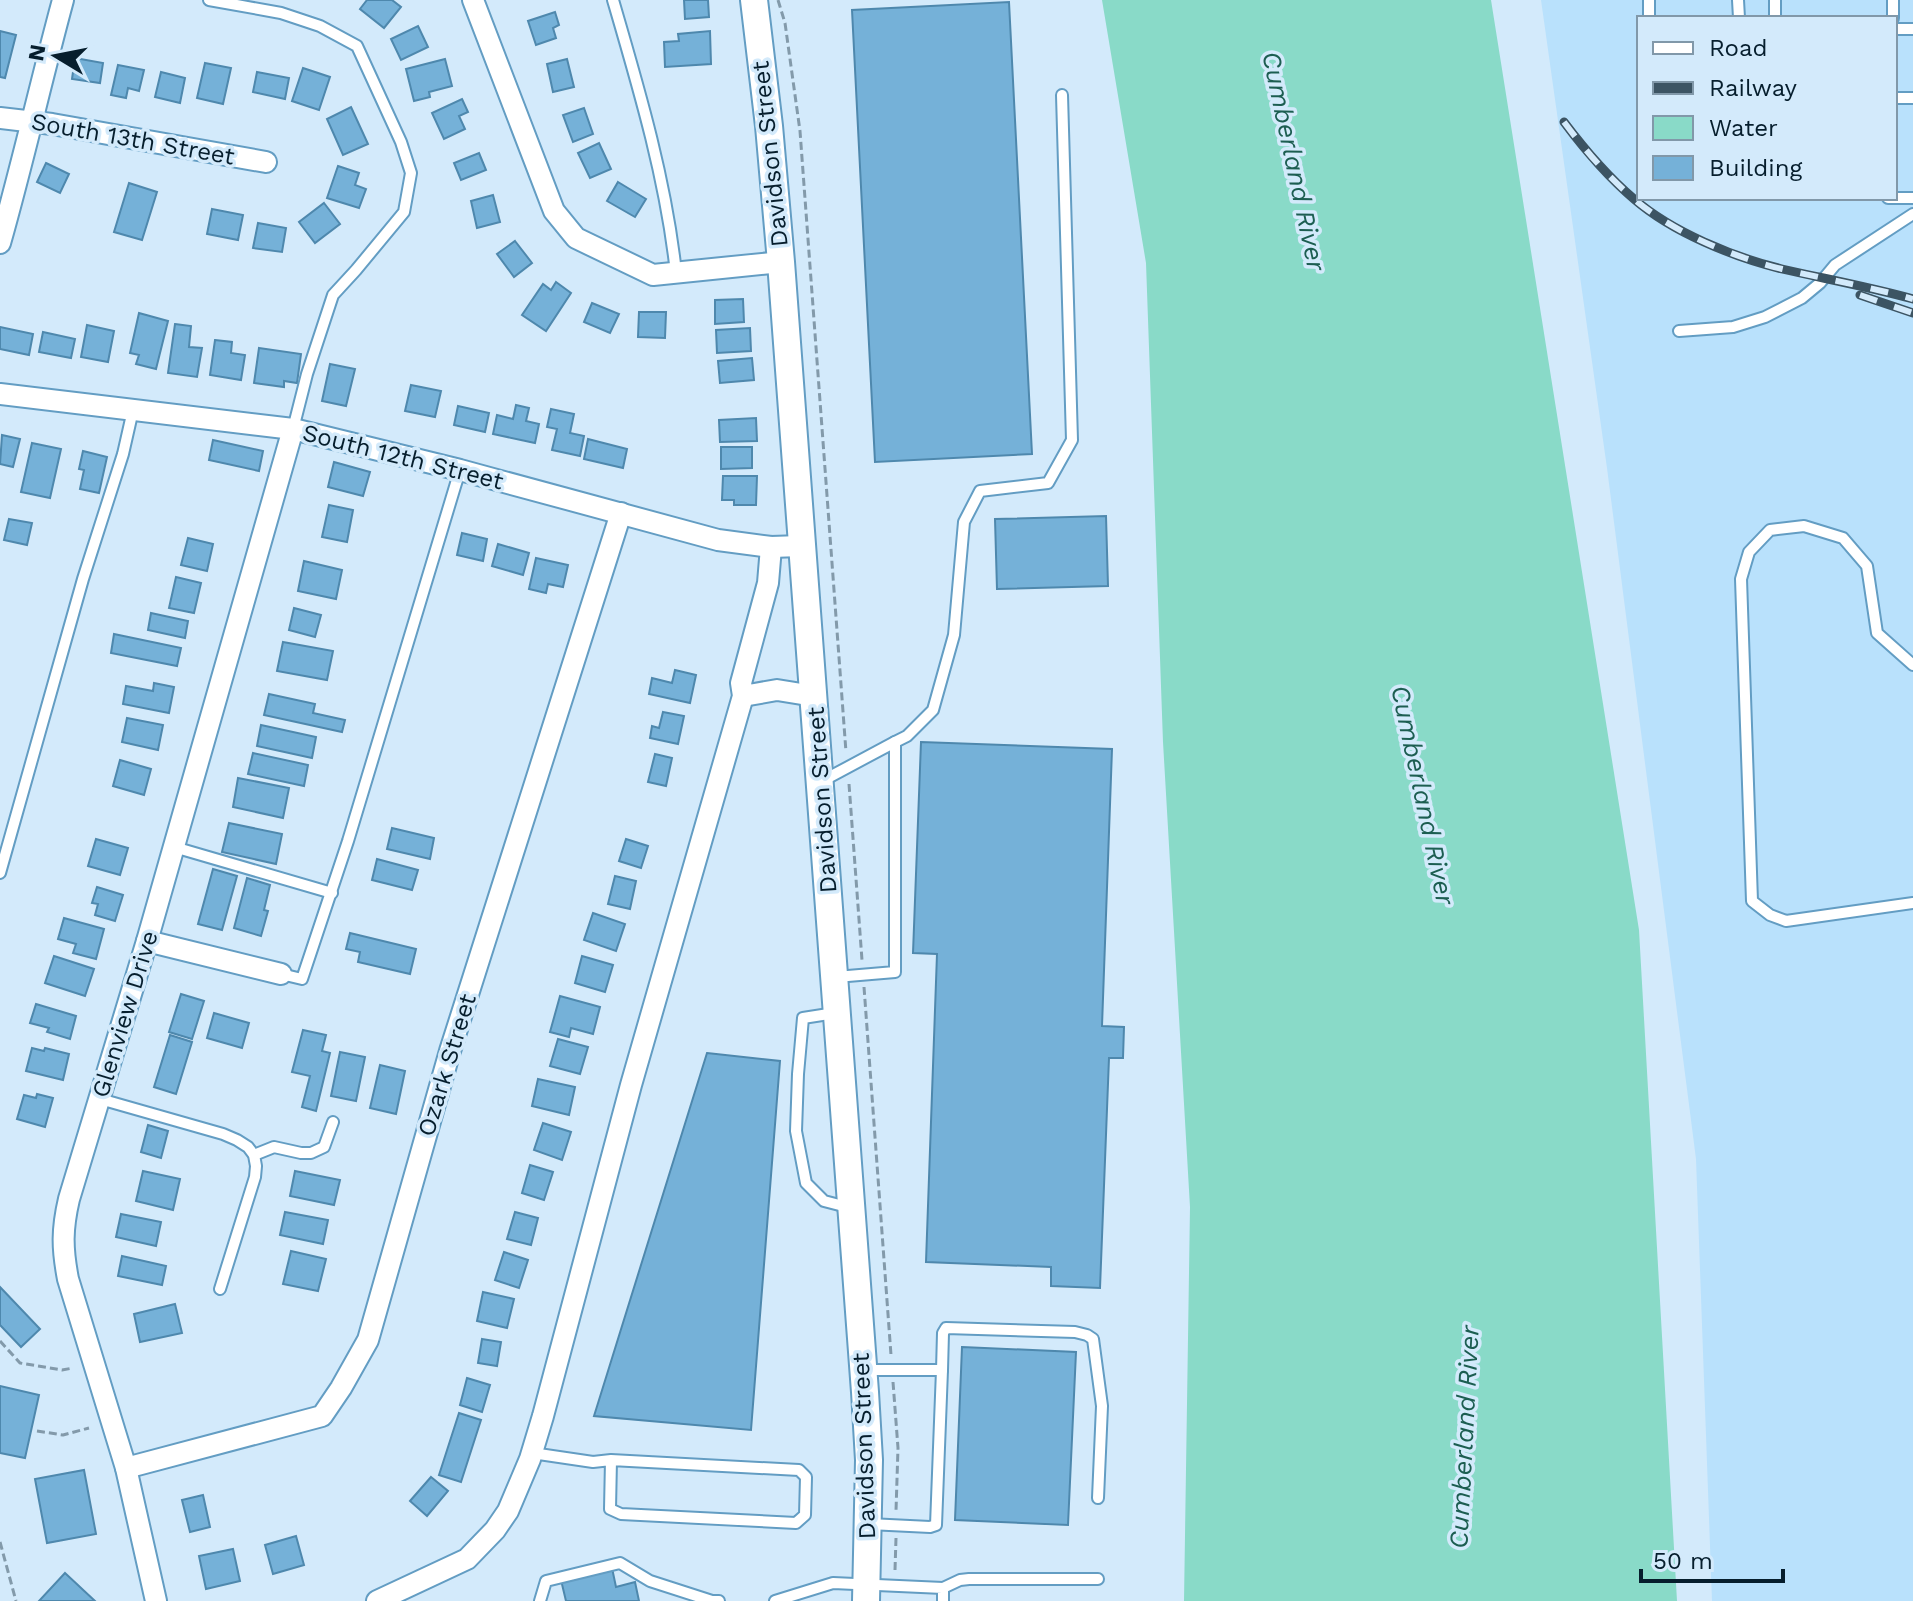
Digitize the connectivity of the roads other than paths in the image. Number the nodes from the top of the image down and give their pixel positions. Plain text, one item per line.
1 (63, 0) edge
2 (209, 0) edge
3 (473, 0) edge
4 (613, 0) edge
5 (754, 0) edge
6 (1062, 95) dead end
7 (0, 118) edge
8 (31, 120) junction
9 (266, 162) dead end
10 (1913, 214) edge
11 (0, 243) edge
12 (781, 262) junction
13 (676, 273) junction
14 (1679, 331) dead end
15 (0, 394) edge
16 (133, 409) junction
17 (293, 429) junction
18 (460, 470) junction
19 (621, 513) junction
20 (801, 546) junction
21 (771, 547) junction
22 (1913, 665) edge
23 (743, 696) junction
24 (814, 696) junction
25 (895, 742) junction
26 (820, 782) junction
27 (174, 847) junction
28 (0, 873) edge
29 (332, 893) junction
30 (1913, 903) edge
31 (147, 941) junction
32 (281, 974) joint
33 (834, 977) junction
34 (837, 1013) junction
35 (100, 1099) junction
36 (333, 1122) dead end
37 (254, 1155) junction
38 (851, 1208) junction
39 (220, 1289) dead end
40 (864, 1370) junction
41 (942, 1370) junction
42 (532, 1453) junction
43 (611, 1460) junction
44 (126, 1468) junction
45 (1098, 1498) dead end
46 (868, 1524) junction
47 (1098, 1579) dead end
48 (943, 1588) junction
49 (867, 1593) edge
50 (156, 1601) edge
51 (377, 1601) edge
52 (540, 1601) edge
53 (712, 1601) edge
54 (719, 1601) edge
55 (775, 1601) edge
56 (943, 1601) edge

1 - 8 street
2 - 17 lane
3 - 13 street
4 - 13 lane
5 - 12 street, Davidson Street
6 - 25 lane
7 - 8 street, South 13th Street
8 - 9 street, South 13th Street
8 - 11 street
10 - 14 lane
12 - 13 street
12 - 20 street, Davidson Street
15 - 16 street, South 12th Street
16 - 17 street, South 12th Street
16 - 28 lane
17 - 18 street, South 12th Street
17 - 27 street, Glenview Drive
18 - 19 street, South 12th Street
18 - 29 lane
19 - 21 street, South 12th Street
19 - 44 street, Ozark Street
20 - 21 street, South 12th Street
20 - 24 street, Davidson Street
21 - 23 street
22 - 30 lane
23 - 24 street
23 - 42 street
24 - 26 street, Davidson Street
25 - 26 lane
25 - 33 lane
26 - 33 street, Davidson Street
27 - 29 lane
27 - 31 street, Glenview Drive
29 - 32 lane
31 - 32 street
31 - 35 street, Glenview Drive
33 - 34 street, Davidson Street
34 - 38 street, Davidson Street
34 - 38 lane
35 - 37 lane
35 - 44 street, Glenview Drive
36 - 37 lane
37 - 39 lane
38 - 40 street, Davidson Street
40 - 41 lane
40 - 46 street, Davidson Street
41 - 45 lane
41 - 46 lane
42 - 43 lane
42 - 51 street
43 - 43 lane
44 - 50 street, Glenview Drive
46 - 49 street, Davidson Street
47 - 48 lane
48 - 49 lane
48 - 56 lane
49 - 55 lane
52 - 53 lane
53 - 54 lane

